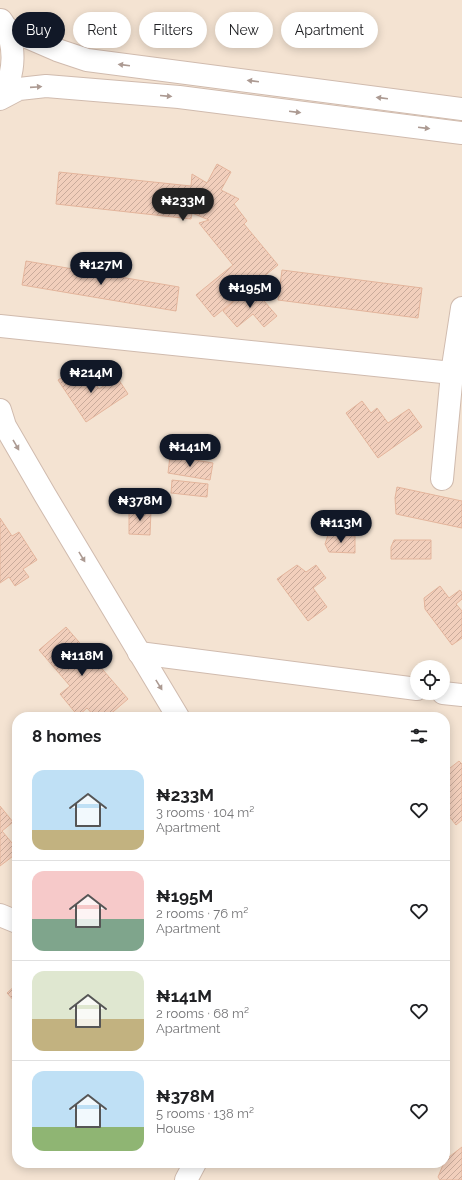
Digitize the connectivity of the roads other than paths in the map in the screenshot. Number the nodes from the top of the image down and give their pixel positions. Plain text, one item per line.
1 (3, 24) edge
2 (0, 98) edge
3 (462, 109) edge
4 (462, 133) edge
5 (462, 308) edge
6 (0, 326) edge
7 (452, 373) junction
8 (2, 420) edge
9 (442, 479) dead end
10 (139, 653) junction
11 (410, 688) edge
12 (450, 694) edge
13 (462, 695) edge
14 (175, 712) edge
15 (0, 915) edge
16 (12, 920) edge
17 (192, 1168) edge
18 (186, 1180) edge

1 - 2 lane
3 -> 1 lane
2 -> 4 lane
5 - 7 lane
6 - 7 lane
7 - 9 lane
8 -> 10 lane
10 - 11 lane
10 -> 14 lane
12 - 13 lane
15 - 16 lane
17 - 18 lane

